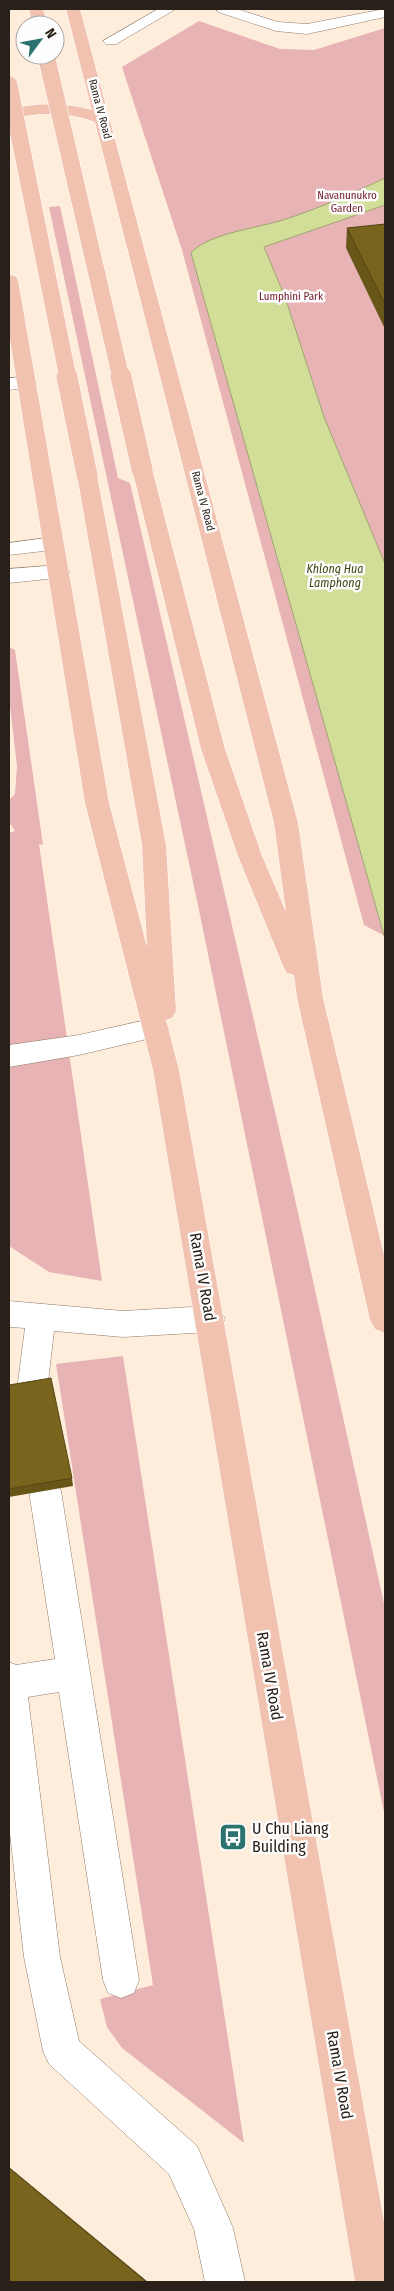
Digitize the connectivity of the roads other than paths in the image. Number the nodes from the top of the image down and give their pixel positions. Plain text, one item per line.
1 (73, 9) edge
2 (169, 9) edge
3 (222, 9) edge
4 (385, 13) edge
5 (111, 41) dead end
6 (48, 65) edge
7 (9, 85) edge
8 (9, 114) edge
9 (103, 120) junction
10 (9, 280) edge
11 (18, 383) edge
12 (54, 544) junction
13 (9, 549) edge
14 (59, 572) junction
15 (9, 576) edge
16 (310, 998) junction
17 (155, 1028) junction
18 (9, 1056) edge
19 (166, 1070) junction
20 (377, 1242) edge
21 (9, 1314) edge
22 (41, 1316) junction
23 (210, 1319) junction
24 (385, 1320) edge
25 (32, 1390) edge
26 (46, 1491) edge
27 (74, 1673) junction
28 (9, 1679) edge
29 (9, 1683) edge
30 (121, 1980) dead end
31 (225, 2282) edge
32 (375, 2282) edge

1 - 9 main road, Rama IV Road
2 - 5 street
3 - 4 street
6 - 16 main road, Rama IV Road, bridge
7 - 19 main road, Rama IV Road, bridge
8 - 9 main road
9 - 16 main road, Rama IV Road
10 - 11 main road, Rama IV Road
11 - 12 main road, Rama IV Road
12 - 13 street
12 - 14 main road, Rama IV Road
14 - 15 street
14 - 17 main road, Rama IV Road
16 - 20 main road, Rama IV Road
17 - 18 street
17 - 19 main road, Rama IV Road
19 - 23 main road, Rama IV Road
20 - 24 main road, Rama IV Road
21 - 22 street
22 - 23 street
22 - 25 street
23 - 32 main road, Rama IV Road
26 - 27 street
27 - 29 street
27 - 30 street
28 - 29 street
29 - 31 street

